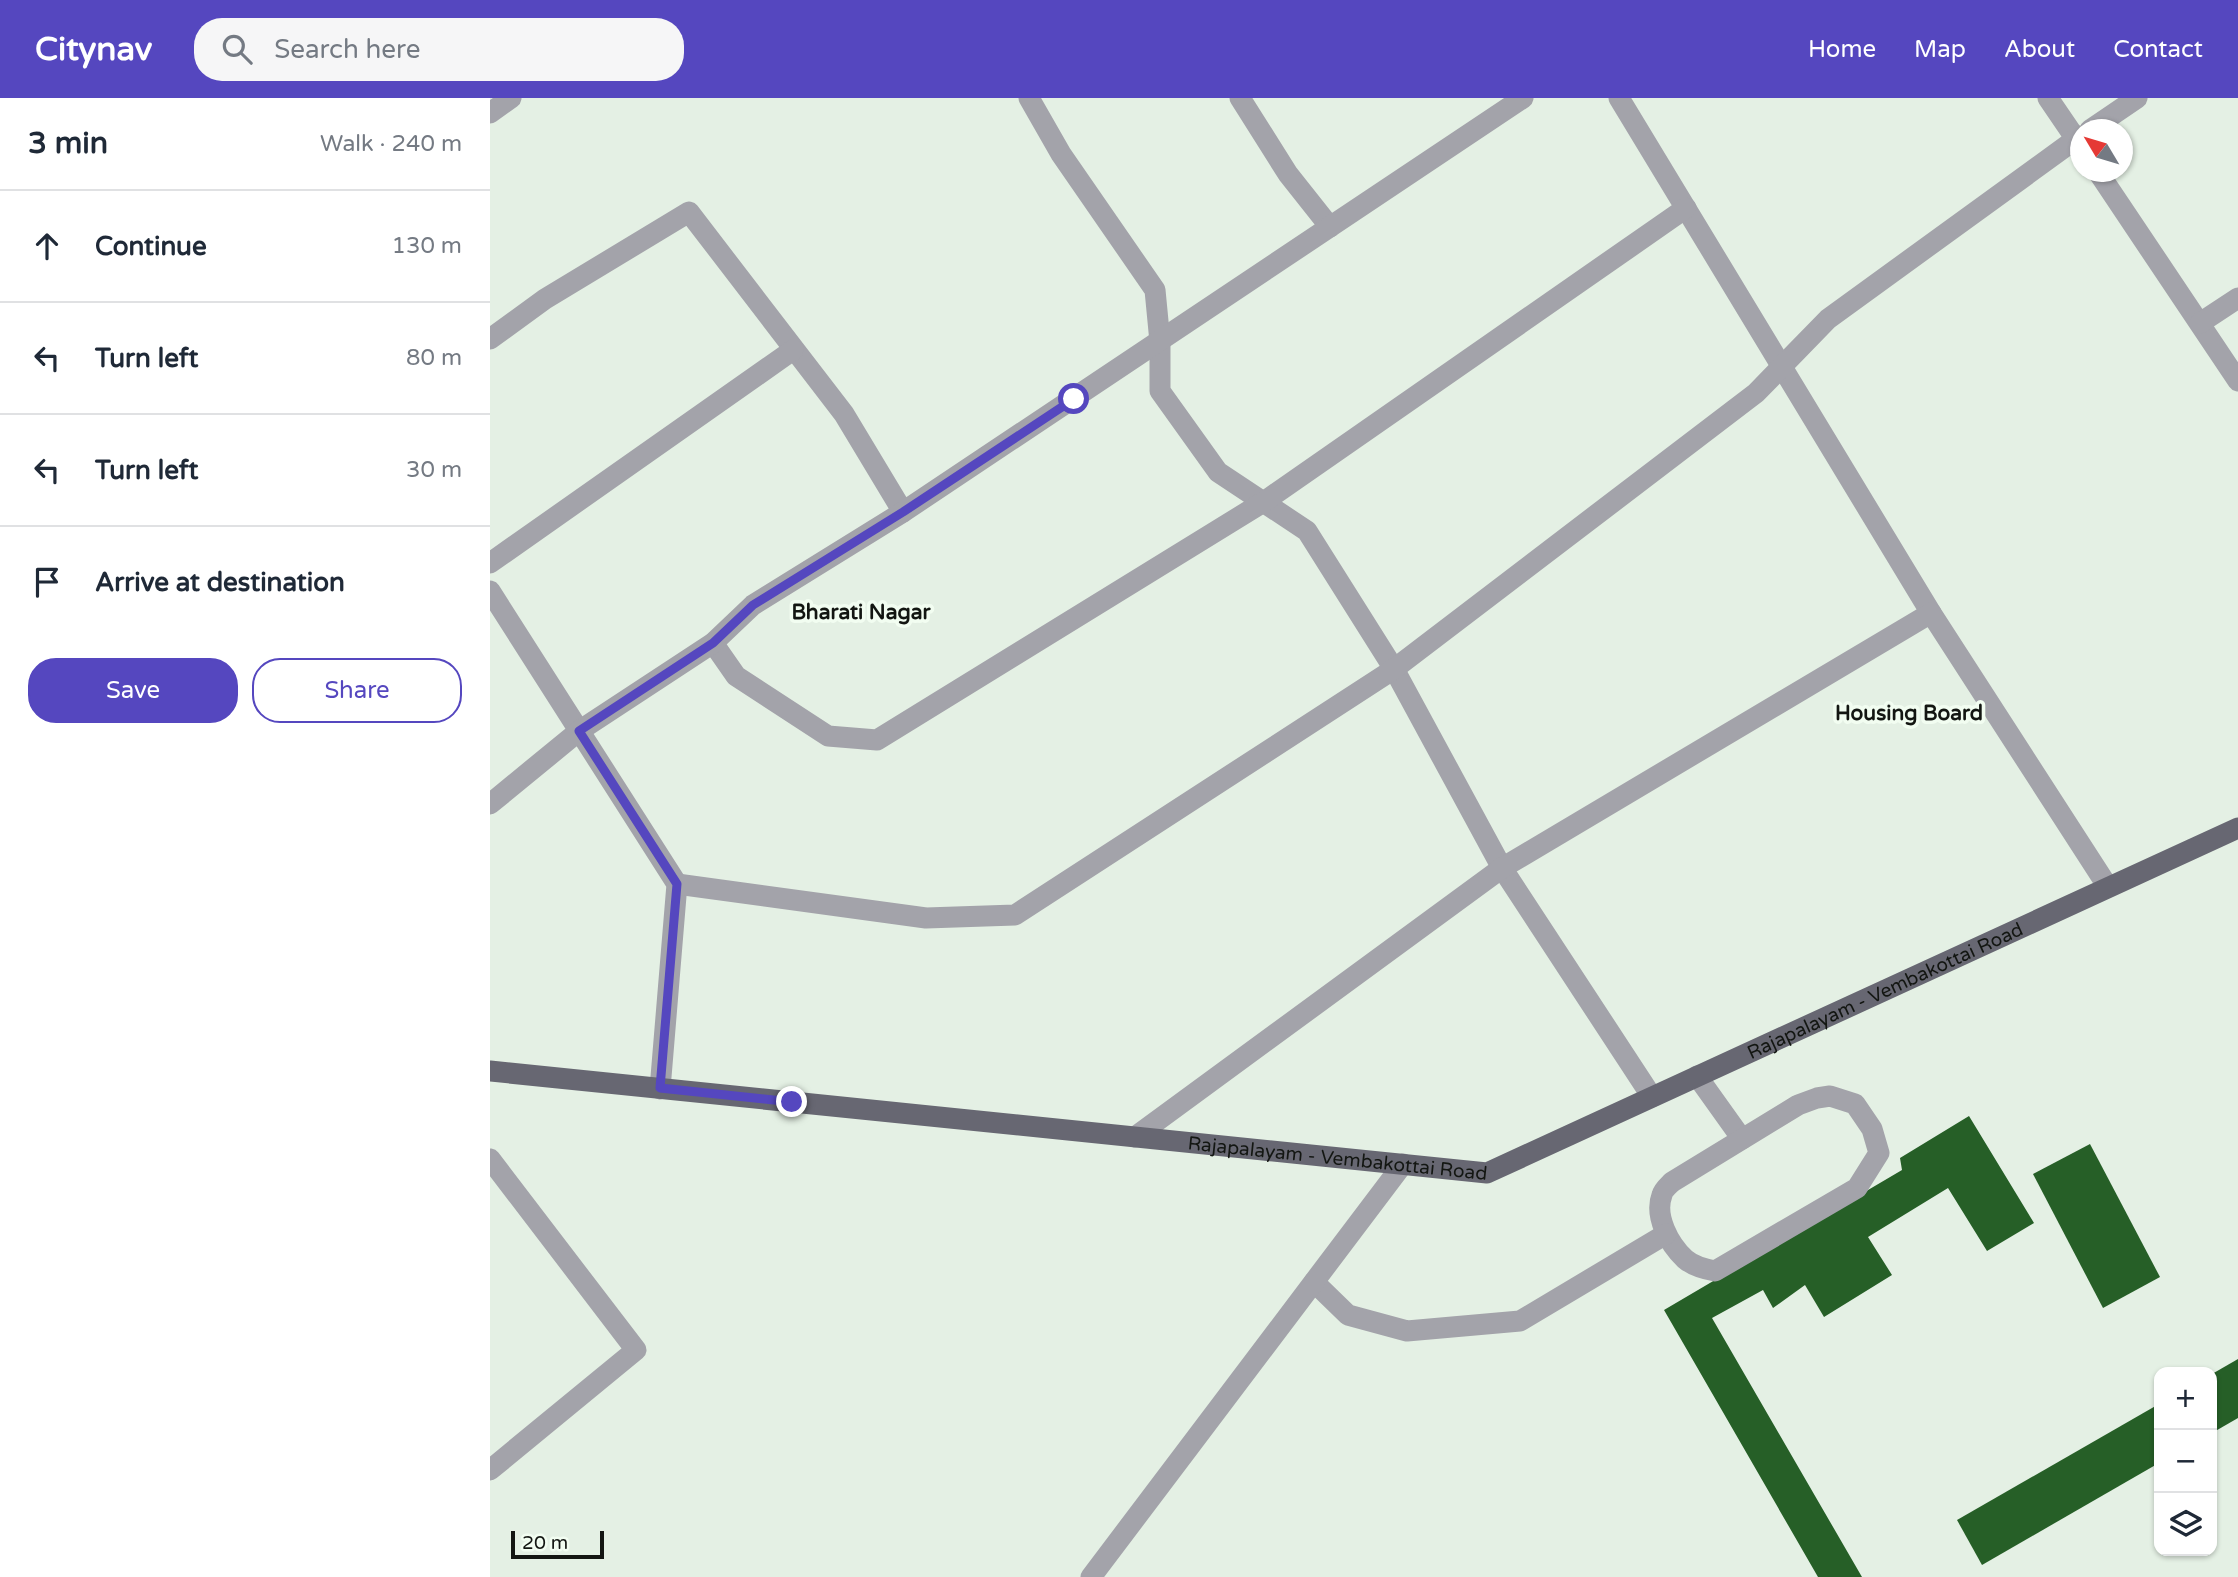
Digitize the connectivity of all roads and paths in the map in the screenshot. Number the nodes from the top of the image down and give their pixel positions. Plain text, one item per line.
1 (511, 98) edge
2 (1029, 98) edge
3 (1240, 98) edge
4 (1523, 98) edge
5 (1619, 98) edge
6 (2048, 98) edge
7 (2137, 98) edge
8 (490, 113) edge
9 (2107, 119) edge
10 (2070, 123) edge
11 (2070, 146) edge
12 (2105, 182) edge
13 (1686, 208) junction
14 (1330, 227) junction
15 (2238, 298) edge
16 (2200, 323) junction
17 (490, 339) edge
18 (1160, 342) junction
19 (793, 350) junction
20 (1781, 366) junction
21 (2238, 381) edge
22 (1265, 501) junction
23 (903, 512) junction
24 (490, 563) edge
25 (490, 591) edge
26 (1931, 613) junction
27 (713, 643) junction
28 (1394, 669) junction
29 (579, 731) junction
30 (490, 804) edge
31 (2238, 828) edge
32 (1502, 868) junction
33 (677, 884) junction
34 (2108, 887) junction
35 (490, 1072) edge
36 (1697, 1076) junction
37 (660, 1088) junction
38 (1652, 1097) junction
39 (1135, 1136) junction
40 (1742, 1139) junction
41 (490, 1158) edge
42 (1402, 1164) junction
43 (1666, 1234) junction
44 (1314, 1282) junction
45 (490, 1470) edge
46 (1091, 1577) edge

1 - 8 street
2 - 18 street
3 - 14 street
4 - 14 street
5 - 13 street
6 - 10 street
7 - 9 street
11 - 20 street
12 - 16 street
13 - 20 street
13 - 22 street
14 - 18 street
15 - 16 street
16 - 21 street
17 - 19 street
18 - 22 street
18 - 23 street
19 - 23 street
19 - 24 street
20 - 26 street
20 - 28 street
22 - 27 street
22 - 28 street
23 - 27 street
25 - 29 street
26 - 32 street
26 - 34 street
27 - 29 street
28 - 32 street
28 - 33 street
29 - 30 street
29 - 33 street
31 - 34 main road, Rajapalayam - Vembakottai Road
32 - 38 street
32 - 39 street
33 - 37 street
34 - 36 main road, Rajapalayam - Vembakottai Road
35 - 37 main road, Rajapalayam - Vembakottai Road
36 - 38 main road, Rajapalayam - Vembakottai Road
36 - 40 street
37 - 39 main road, Rajapalayam - Vembakottai Road
38 - 42 main road, Rajapalayam - Vembakottai Road
39 - 42 main road, Rajapalayam - Vembakottai Road
40 - 43 street
40 - 43 street
41 - 45 street
42 - 44 street
43 - 44 street
44 - 46 street

